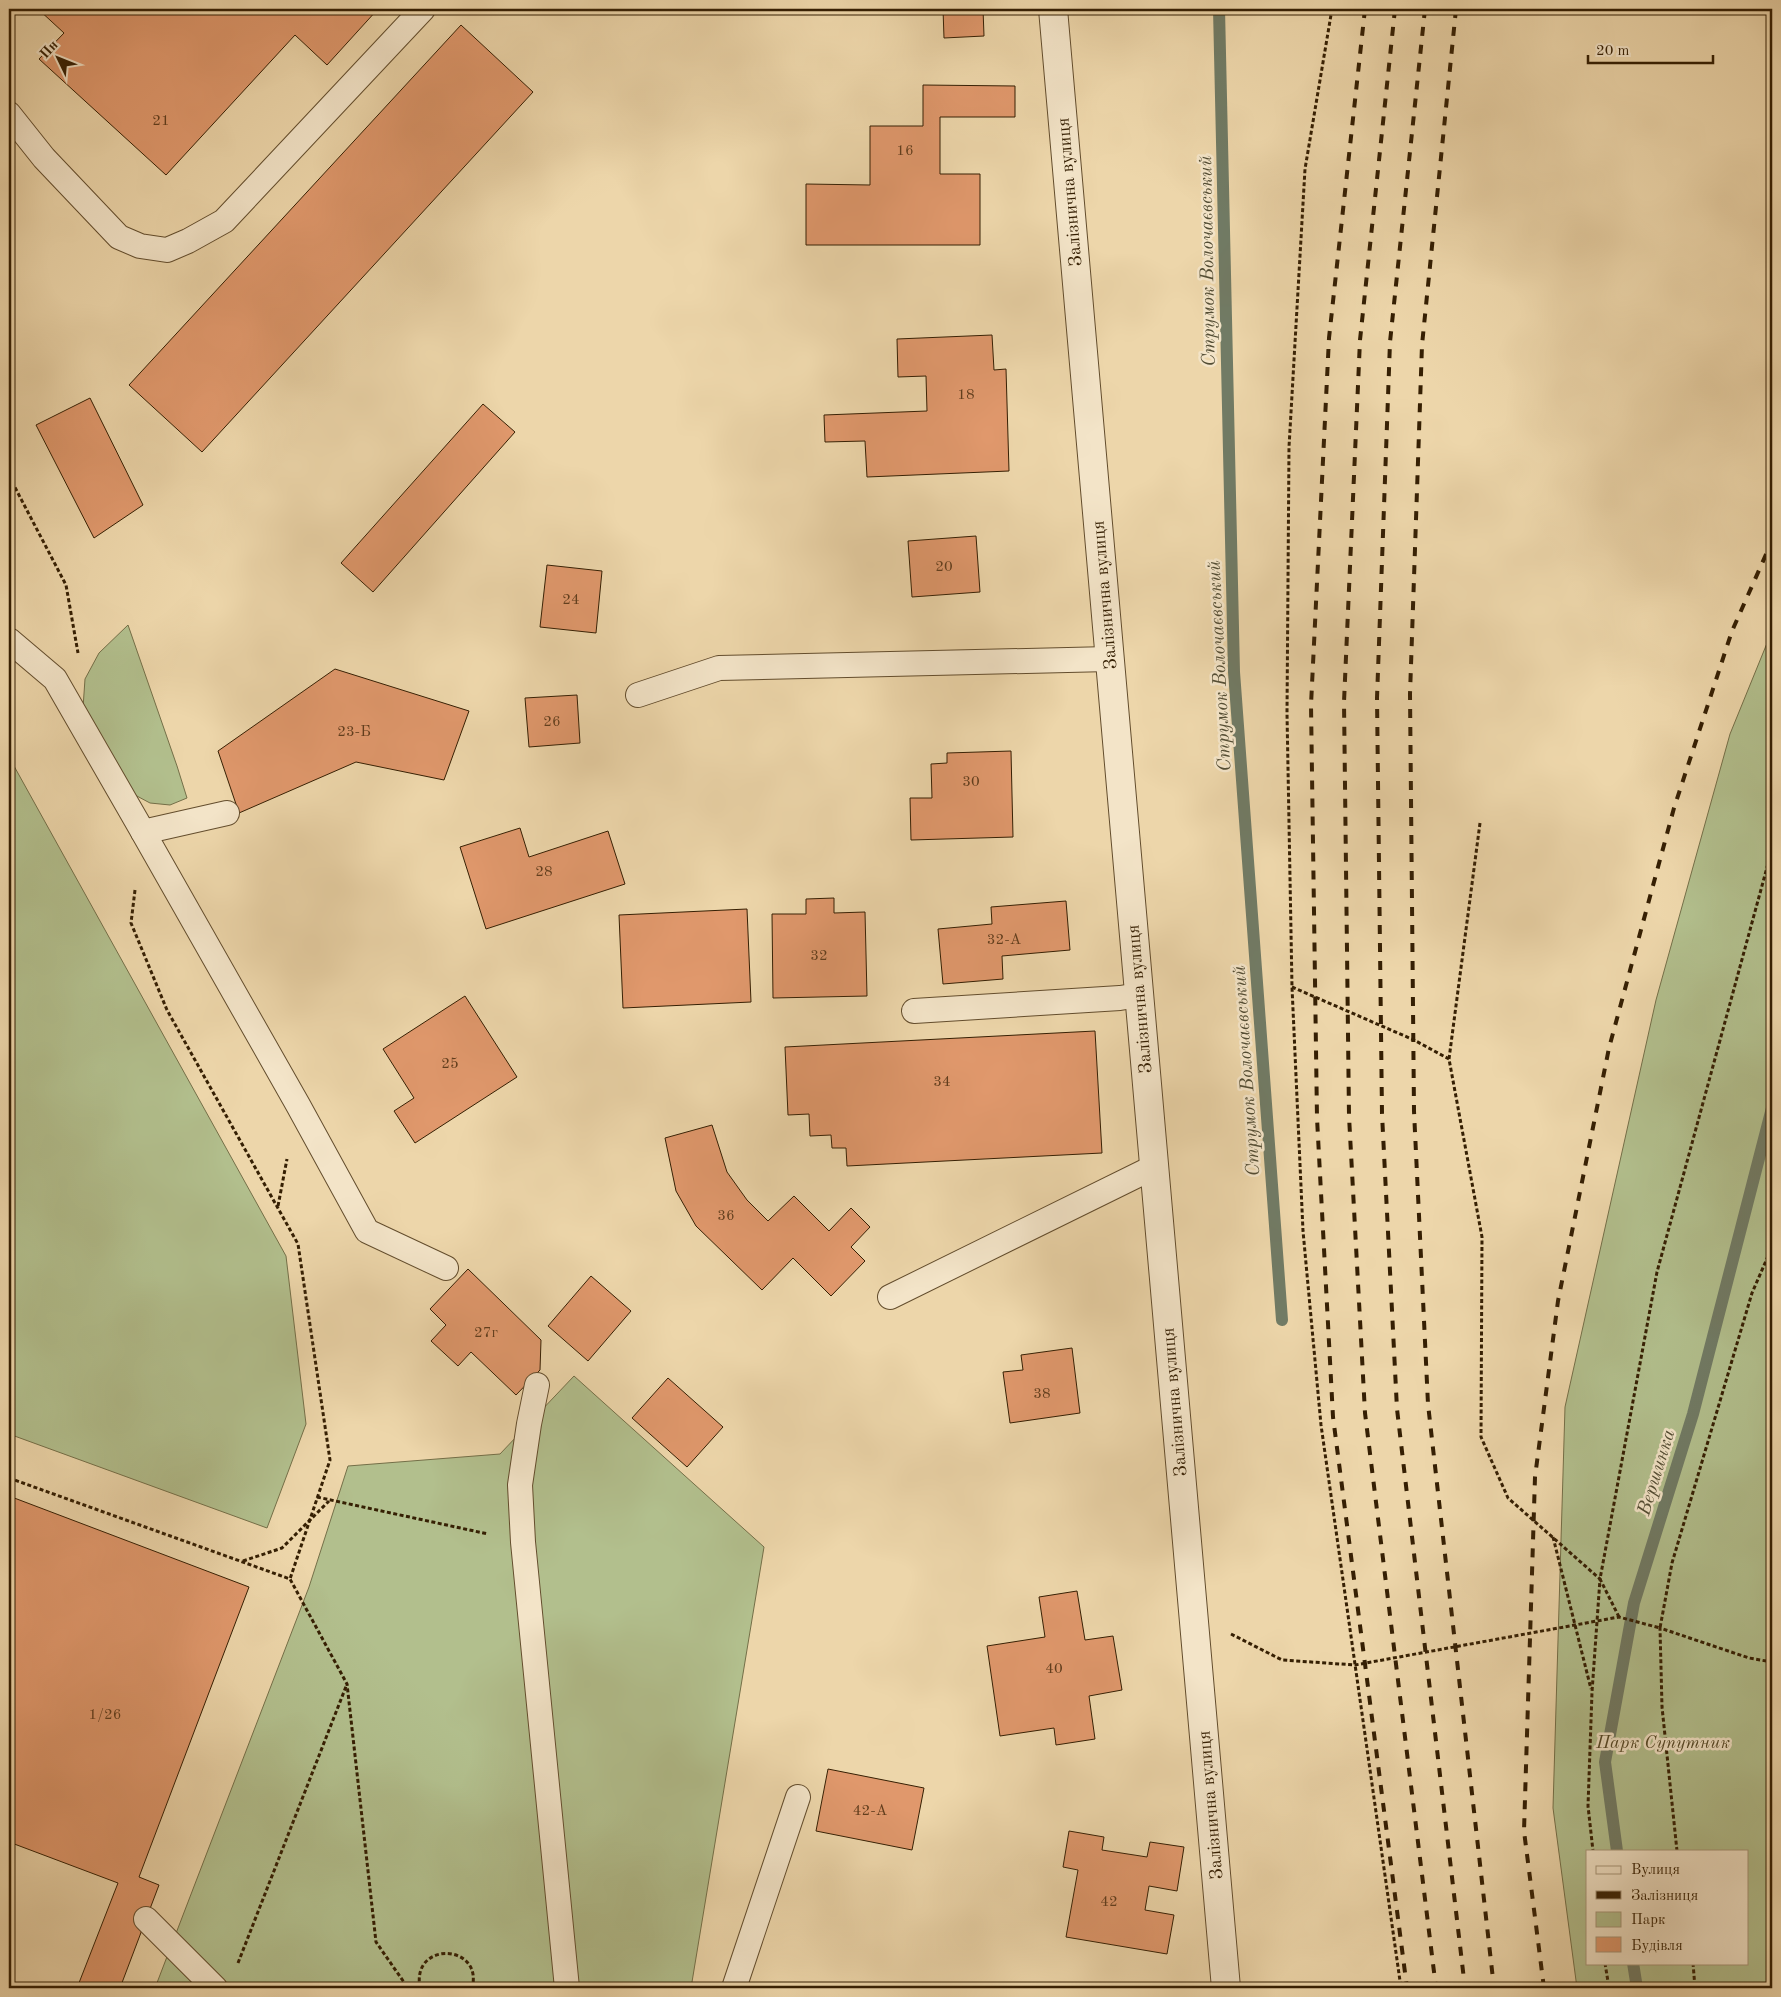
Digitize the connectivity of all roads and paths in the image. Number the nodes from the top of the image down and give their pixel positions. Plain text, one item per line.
1 (423, 9) edge
2 (1053, 9) edge
3 (1332, 9) edge
4 (9, 114) edge
5 (9, 476) edge
6 (9, 640) edge
7 (78, 655) dead end
8 (1109, 659) junction
9 (638, 695) dead end
10 (227, 813) dead end
11 (1480, 822) dead end
12 (143, 832) junction
13 (1772, 849) edge
14 (136, 887) dead end
15 (1292, 987) junction
16 (1139, 995) junction
17 (914, 1011) dead end
18 (1449, 1059) junction
19 (1154, 1168) junction
20 (1772, 1247) edge
21 (446, 1268) dead end
22 (890, 1297) dead end
23 (537, 1385) dead end
24 (9, 1478) edge
25 (317, 1498) junction
26 (330, 1500) junction
27 (309, 1521) junction
28 (1552, 1538) junction
29 (523, 1542) junction
30 (243, 1561) junction
31 (290, 1579) junction
32 (1600, 1579) junction
33 (1193, 1616) junction
34 (1619, 1617) junction
35 (1597, 1621) junction
36 (1575, 1625) junction
37 (1660, 1628) junction
38 (1772, 1662) edge
39 (1355, 1665) junction
40 (347, 1684) junction
41 (1592, 1692) junction
42 (798, 1797) dead end
43 (1593, 1850) edge
44 (1676, 1850) edge
45 (146, 1919) dead end
46 (1605, 1964) edge
47 (1693, 1964) edge
48 (236, 1970) dead end
49 (214, 1988) edge
50 (408, 1988) edge
51 (420, 1988) edge
52 (472, 1988) edge
53 (567, 1988) edge
54 (734, 1988) edge
55 (1226, 1988) edge
56 (1401, 1988) edge
57 (1609, 1988) edge
58 (1695, 1988) edge

1 - 4 lane
2 - 8 street, Залізнична вулиця
3 - 15 path
5 - 7 path
6 - 12 lane
8 - 9 lane
8 - 16 street, Залізнична вулиця
10 - 12 lane
11 - 18 path
12 - 21 lane
13 - 32 path
14 - 25 path
15 - 18 path
15 - 39 path
16 - 17 lane
16 - 19 street, Залізнична вулиця
18 - 28 path
19 - 22 lane
19 - 33 street, Залізнична вулиця
20 - 37 path
23 - 29 lane
24 - 30 path
25 - 26 path
25 - 27 path
26 - 27 path
26 - 29 path
27 - 30 path
27 - 31 path
28 - 32 path
28 - 36 path
29 - 53 lane
30 - 31 path
31 - 40 path
32 - 34 path
32 - 35 path
33 - 39 path
33 - 55 street, Залізнична вулиця
34 - 35 path
34 - 37 path
35 - 36 path
35 - 41 path
36 - 39 path
36 - 41 path
37 - 38 path
37 - 44 path
39 - 56 path
40 - 48 path
40 - 50 path
41 - 43 path
42 - 54 lane
45 - 49 lane
46 - 57 path
47 - 58 path
51 - 52 path

